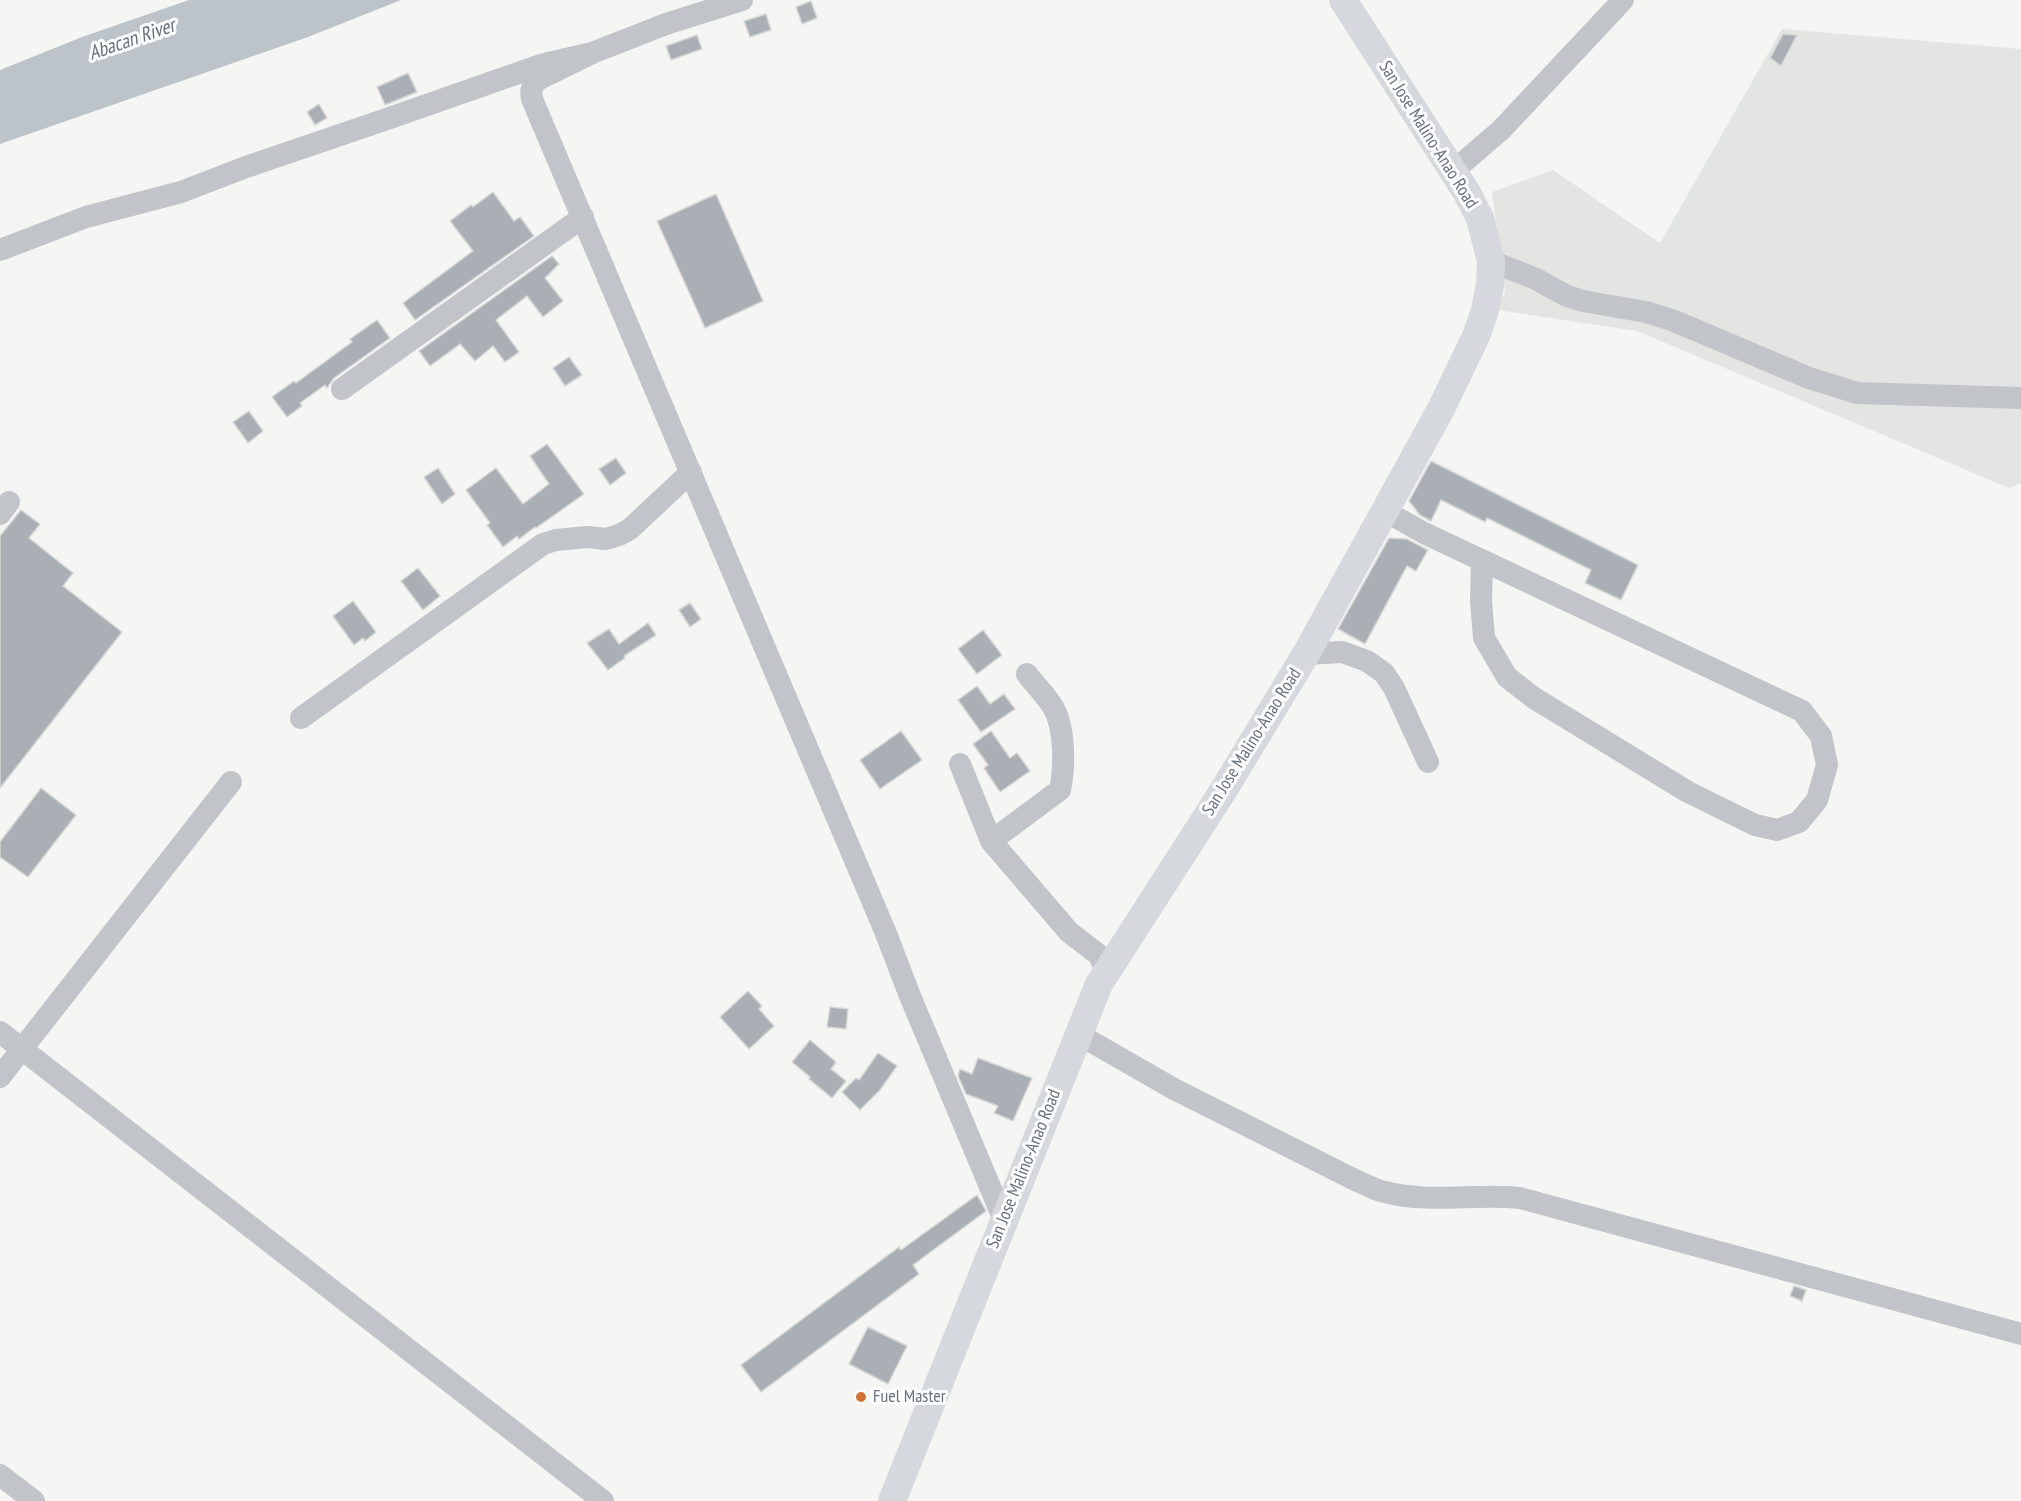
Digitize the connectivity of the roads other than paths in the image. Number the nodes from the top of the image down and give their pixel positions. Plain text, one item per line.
1 (742, 0) edge
2 (1343, 0) edge
3 (1623, 0) edge
4 (592, 53) junction
5 (1452, 172) junction
6 (583, 217) junction
7 (0, 250) edge
8 (1491, 261) junction
9 (342, 388) dead end
10 (2021, 398) edge
11 (691, 472) junction
12 (1385, 511) junction
13 (1482, 560) junction
14 (1306, 654) junction
15 (1027, 674) dead end
16 (301, 718) dead end
17 (1428, 762) dead end
18 (960, 764) dead end
19 (231, 782) dead end
20 (992, 841) junction
21 (1107, 974) junction
22 (0, 1032) edge
23 (1078, 1034) junction
24 (21, 1049) junction
25 (0, 1077) edge
26 (1004, 1220) junction
27 (2021, 1334) edge
28 (0, 1475) edge
29 (34, 1501) edge
30 (603, 1501) edge
31 (892, 1501) edge

1 - 4 street
2 - 5 main road, San Jose Malino-Anao Road
3 - 5 street
4 - 6 street
4 - 7 street
5 - 8 main road, San Jose Malino-Anao Road
6 - 9 street
6 - 11 street
8 - 10 street
8 - 12 main road, San Jose Malino-Anao Road
11 - 16 street
11 - 26 street
12 - 13 street
12 - 14 main road, San Jose Malino-Anao Road
13 - 13 street
14 - 17 street
14 - 21 main road, San Jose Malino-Anao Road
15 - 20 street
18 - 20 street
19 - 24 street
20 - 21 street
21 - 23 main road, San Jose Malino-Anao Road
22 - 24 street
23 - 26 main road, San Jose Malino-Anao Road
23 - 27 street
24 - 25 street
24 - 30 street
26 - 31 main road, San Jose Malino-Anao Road
28 - 29 street

